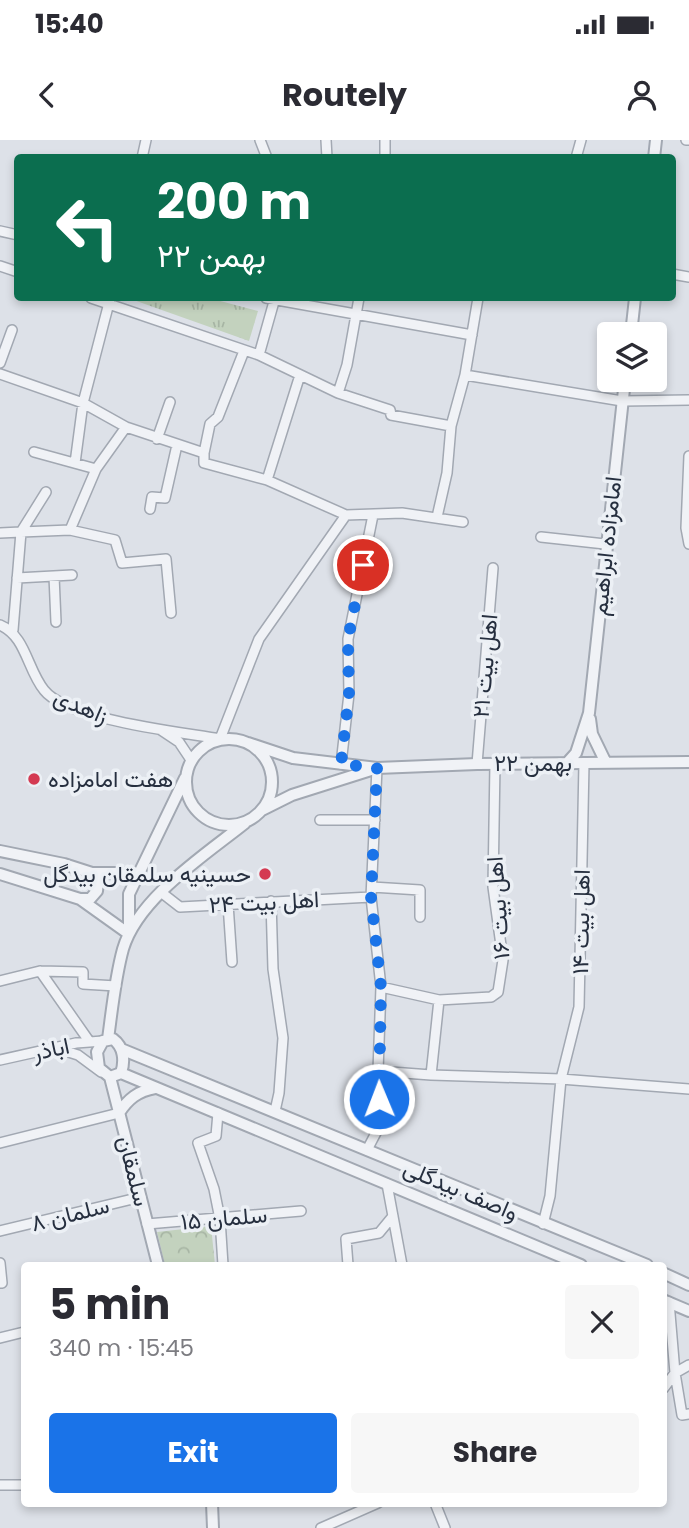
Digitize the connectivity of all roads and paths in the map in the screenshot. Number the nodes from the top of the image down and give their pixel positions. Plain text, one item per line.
1 (110, 301) edge
2 (113, 301) edge
3 (271, 301) edge
4 (290, 301) edge
5 (358, 301) edge
6 (478, 301) edge
7 (635, 301) edge
8 (356, 312) junction
9 (632, 322) edge
10 (12, 330) dead end
11 (472, 335) junction
12 (244, 351) junction
13 (259, 355) junction
14 (0, 363) edge
15 (0, 374) edge
16 (300, 375) junction
17 (465, 375) junction
18 (623, 392) edge
19 (338, 393) junction
20 (689, 400) edge
21 (622, 401) junction
22 (170, 402) dead end
23 (83, 403) junction
24 (451, 426) junction
25 (126, 428) junction
26 (157, 439) junction
27 (177, 445) junction
28 (34, 452) dead end
29 (204, 453) junction
30 (689, 456) edge
31 (75, 463) junction
32 (96, 469) junction
33 (267, 480) junction
34 (46, 492) dead end
35 (150, 509) dead end
36 (346, 515) junction
37 (373, 515) junction
38 (437, 517) junction
39 (463, 522) dead end
40 (70, 530) junction
41 (21, 532) junction
42 (0, 533) edge
43 (541, 537) dead end
44 (605, 544) junction
45 (689, 544) edge
46 (494, 568) dead end
47 (72, 575) dead end
48 (54, 576) junction
49 (17, 578) junction
50 (171, 613) dead end
51 (56, 622) dead end
52 (0, 625) edge
53 (13, 630) junction
54 (589, 713) junction
55 (157, 727) junction
56 (220, 739) junction
57 (248, 743) junction
58 (191, 760) junction
59 (689, 762) edge
60 (495, 763) junction
61 (567, 763) junction
62 (584, 763) junction
63 (606, 763) junction
64 (341, 764) junction
65 (477, 764) junction
66 (377, 768) junction
67 (185, 777) junction
68 (262, 810) junction
69 (320, 820) dead end
70 (375, 820) junction
71 (247, 821) junction
72 (0, 851) edge
73 (92, 873) junction
74 (139, 873) junction
75 (0, 874) edge
76 (372, 892) junction
77 (162, 893) junction
78 (79, 899) junction
79 (271, 901) junction
80 (228, 904) junction
81 (420, 917) dead end
82 (130, 934) junction
83 (232, 962) dead end
84 (40, 971) junction
85 (0, 981) edge
86 (116, 986) junction
87 (381, 987) junction
88 (439, 1000) junction
89 (106, 1040) junction
90 (89, 1041) junction
91 (50, 1048) junction
92 (121, 1049) junction
93 (0, 1060) edge
94 (378, 1071) junction
95 (112, 1075) junction
96 (431, 1075) junction
97 (561, 1079) junction
98 (156, 1088) junction
99 (689, 1089) edge
100 (275, 1111) junction
101 (218, 1113) junction
102 (119, 1114) junction
103 (0, 1143) edge
104 (366, 1150) junction
105 (387, 1184) junction
106 (141, 1197) junction
107 (482, 1198) junction
108 (301, 1211) dead end
109 (393, 1216) junction
110 (219, 1219) junction
111 (475, 1220) junction
112 (148, 1224) junction
113 (542, 1224) junction
114 (0, 1231) edge
115 (559, 1261) edge
116 (157, 1262) edge
117 (223, 1262) edge
118 (348, 1262) edge
119 (401, 1262) edge
120 (639, 1262) edge
121 (0, 1263) edge
122 (667, 1275) edge
123 (0, 1283) edge
124 (689, 1284) edge
125 (667, 1301) edge
126 (667, 1309) edge
127 (689, 1311) edge
128 (21, 1333) edge
129 (0, 1338) edge
130 (689, 1365) edge
131 (675, 1373) junction
132 (667, 1384) edge
133 (689, 1414) edge
134 (0, 1485) edge
135 (21, 1485) edge
136 (212, 1507) edge
137 (369, 1507) edge
138 (437, 1507) edge
139 (213, 1528) edge
140 (321, 1528) edge
141 (445, 1528) edge

1 - 23 street
2 - 12 street
3 - 13 street
4 - 8 street
5 - 8 street
6 - 11 street
7 - 9 street
8 - 11 street
8 - 19 street
10 - 14 street
11 - 17 street
12 - 13 street
12 - 29 street
13 - 16 street
15 - 23 street
16 - 19 street
16 - 33 street
17 - 21 street
17 - 24 street
18 - 21 street, امامزاده ابراهیم
19 - 24 street
20 - 21 street
21 - 44 street, امامزاده ابراهیم
22 - 26 street
23 - 25 street
23 - 31 street
24 - 38 street
25 - 26 street
25 - 32 street
26 - 27 street
27 - 29 street
27 - 35 street
28 - 31 street
29 - 33 street
30 - 45 street
31 - 32 street
32 - 40 street
33 - 36 street
34 - 41 street
36 - 37 street
36 - 56 street
37 - 38 street
37 - 64 street
38 - 39 street
40 - 41 street
40 - 50 street
41 - 42 street
41 - 49 street
43 - 44 street
44 - 54 street, امامزاده ابراهیم
46 - 65 street, اهل بیت ۲۱
47 - 48 street
48 - 49 street
48 - 51 street
49 - 53 street
52 - 53 street
53 - 55 street, زاهدی
54 - 61 street, امامزاده ابراهیم
54 - 63 street, امامزاده ابراهیم
55 - 56 street, زاهدی
55 - 58 street
56 - 57 street
56 - 58 street
57 - 64 street, ۲۲ بهمن
57 - 68 street
58 - 67 street
59 - 63 street, ۲۲ بهمن
60 - 61 street, ۲۲ بهمن
60 - 65 street, ۲۲ بهمن
60 - 88 street, اهل بیت ۱۶
61 - 62 street, ۲۲ بهمن
62 - 63 street, ۲۲ بهمن
62 - 97 street, اهل بیت ۱۴
64 - 66 street, ۲۲ بهمن
65 - 66 street, ۲۲ بهمن
66 - 68 street, ۲۲ بهمن
66 - 70 street
67 - 71 street
67 - 74 street
68 - 71 street
69 - 70 street
70 - 76 street
71 - 77 street
72 - 73 street
73 - 74 street
73 - 78 street
74 - 82 street
75 - 78 street
76 - 79 street, اهل بیت ۲۴
76 - 81 street, اهل بیت ۲۴
76 - 87 street
77 - 80 street, اهل بیت ۲۴
77 - 82 street
78 - 82 street
79 - 80 street, اهل بیت ۲۴
79 - 100 street
80 - 83 street
82 - 86 street
84 - 85 street
84 - 86 street
84 - 90 street
86 - 89 street
87 - 88 street
87 - 94 street
88 - 96 street
89 - 90 street, اباذر
89 - 92 street, واصف بیدگلی
89 - 95 street
90 - 91 street, اباذر
91 - 93 street, اباذر
91 - 95 street
92 - 95 street
92 - 100 street, واصف بیدگلی
94 - 96 street
94 - 104 street
95 - 98 street, واصف بیدگلی
95 - 102 street, سلمقان
96 - 97 street
97 - 99 street
97 - 113 street, اهل بیت ۱۴
98 - 101 street, واصف بیدگلی
98 - 102 street
100 - 104 street, واصف بیدگلی
101 - 105 street, واصف بیدگلی
101 - 110 street
102 - 103 street
102 - 106 street, سلمقان
104 - 107 street, واصف بیدگلی
105 - 109 street
105 - 111 street, واصف بیدگلی
106 - 112 street, سلمقان
106 - 114 street, سلمان ۸
107 - 111 street
107 - 113 street, واصف بیدگلی
108 - 110 street, سلمان ۱۵
109 - 118 street
109 - 119 street
110 - 112 street, سلمان ۱۵
110 - 117 street
111 - 115 street, واصف بیدگلی
112 - 116 street, سلمقان
113 - 120 street, واصف بیدگلی
121 - 123 street
122 - 124 street
125 - 127 street
126 - 131 street
128 - 129 street
130 - 131 street
131 - 132 street
131 - 133 street
134 - 135 street
136 - 139 street
137 - 140 street
138 - 141 street

